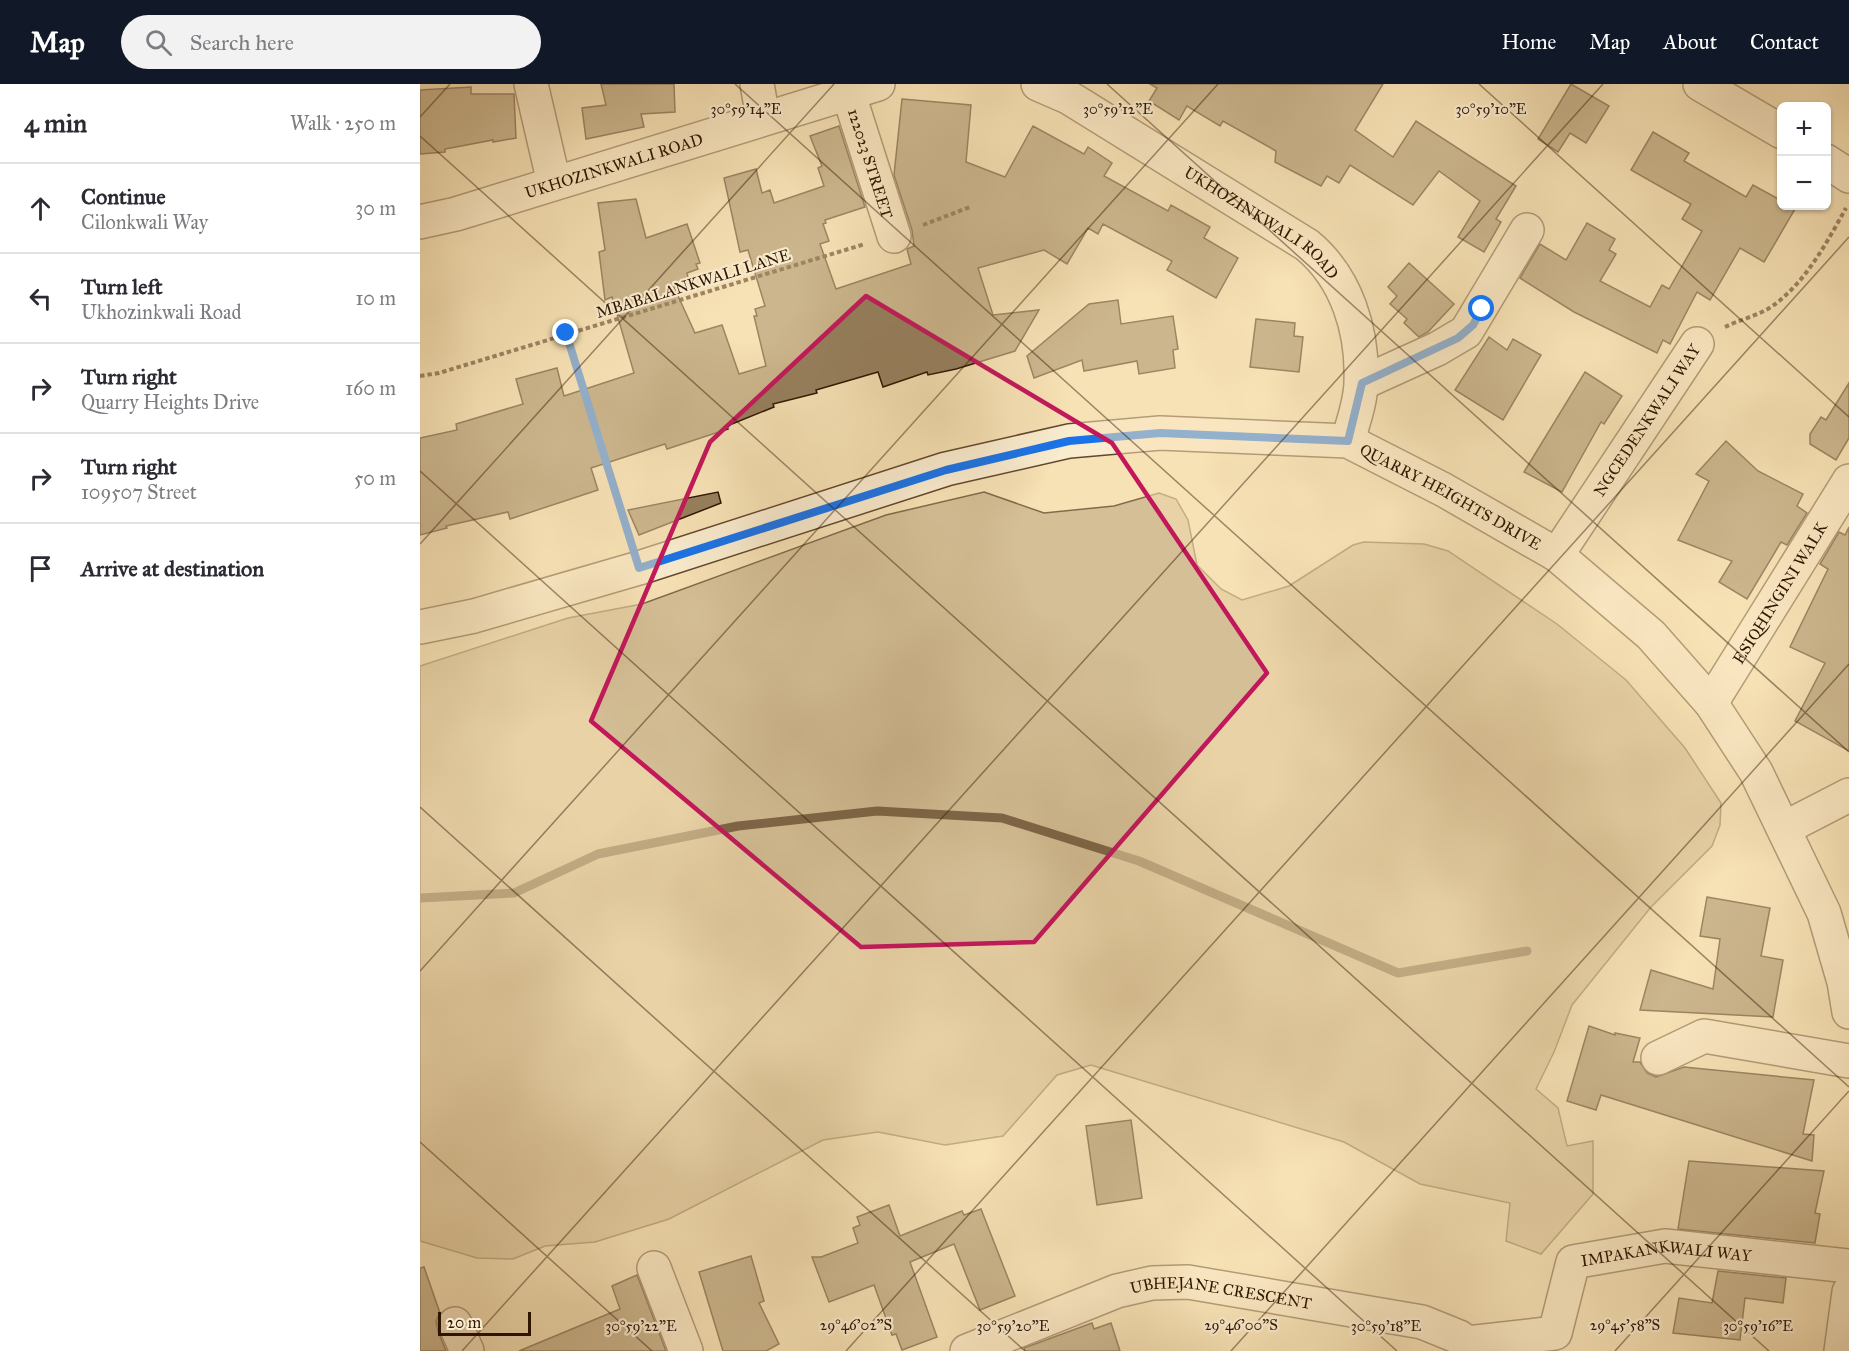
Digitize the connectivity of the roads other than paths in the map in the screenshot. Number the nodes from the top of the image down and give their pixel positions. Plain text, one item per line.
1 (531, 84) edge
2 (757, 84) edge
3 (1038, 84) edge
4 (1701, 84) edge
5 (863, 88) edge
6 (763, 118) junction
7 (1777, 129) edge
8 (1831, 164) edge
9 (1849, 176) edge
10 (554, 183) junction
11 (420, 222) edge
12 (1527, 230) dead end
13 (894, 236) road end
14 (1697, 344) road end
15 (1362, 383) junction
16 (1348, 441) junction
17 (1849, 481) edge
18 (1557, 555) junction
19 (420, 627) edge
20 (1711, 703) junction
21 (1849, 795) edge
22 (1785, 828) junction
23 (1849, 1012) edge
24 (1658, 1058) dead end
25 (1849, 1061) edge
26 (1849, 1266) edge
27 (654, 1268) dead end
28 (1849, 1292) edge
29 (1473, 1347) edge
30 (686, 1351) edge
31 (967, 1351) edge
32 (1841, 1351) edge

1 - 10 street
2 - 6 street
3 - 15 street, UKHOZINKWALI ROAD
4 - 7 street
5 - 6 street, UKHOZINKWALI ROAD
5 - 13 street, 122023 STREET
6 - 10 street, UKHOZINKWALI ROAD
8 - 9 street
10 - 11 street, UKHOZINKWALI ROAD
12 - 15 street
14 - 18 street, NGCEDENKWALI WAY
15 - 16 street, UKHOZINKWALI ROAD
16 - 18 street, QUARRY HEIGHTS DRIVE
16 - 19 street, QUARRY HEIGHTS DRIVE
17 - 20 street, ESIQHINGINI WALK
18 - 20 street, QUARRY HEIGHTS DRIVE
20 - 22 street, QUARRY HEIGHTS DRIVE
21 - 22 street
22 - 23 street, QUARRY HEIGHTS DRIVE
24 - 25 street
26 - 29 street, IMPAKANKWALI WAY
27 - 30 street
28 - 32 street
29 - 31 street, UBHEJANE CRESCENT

